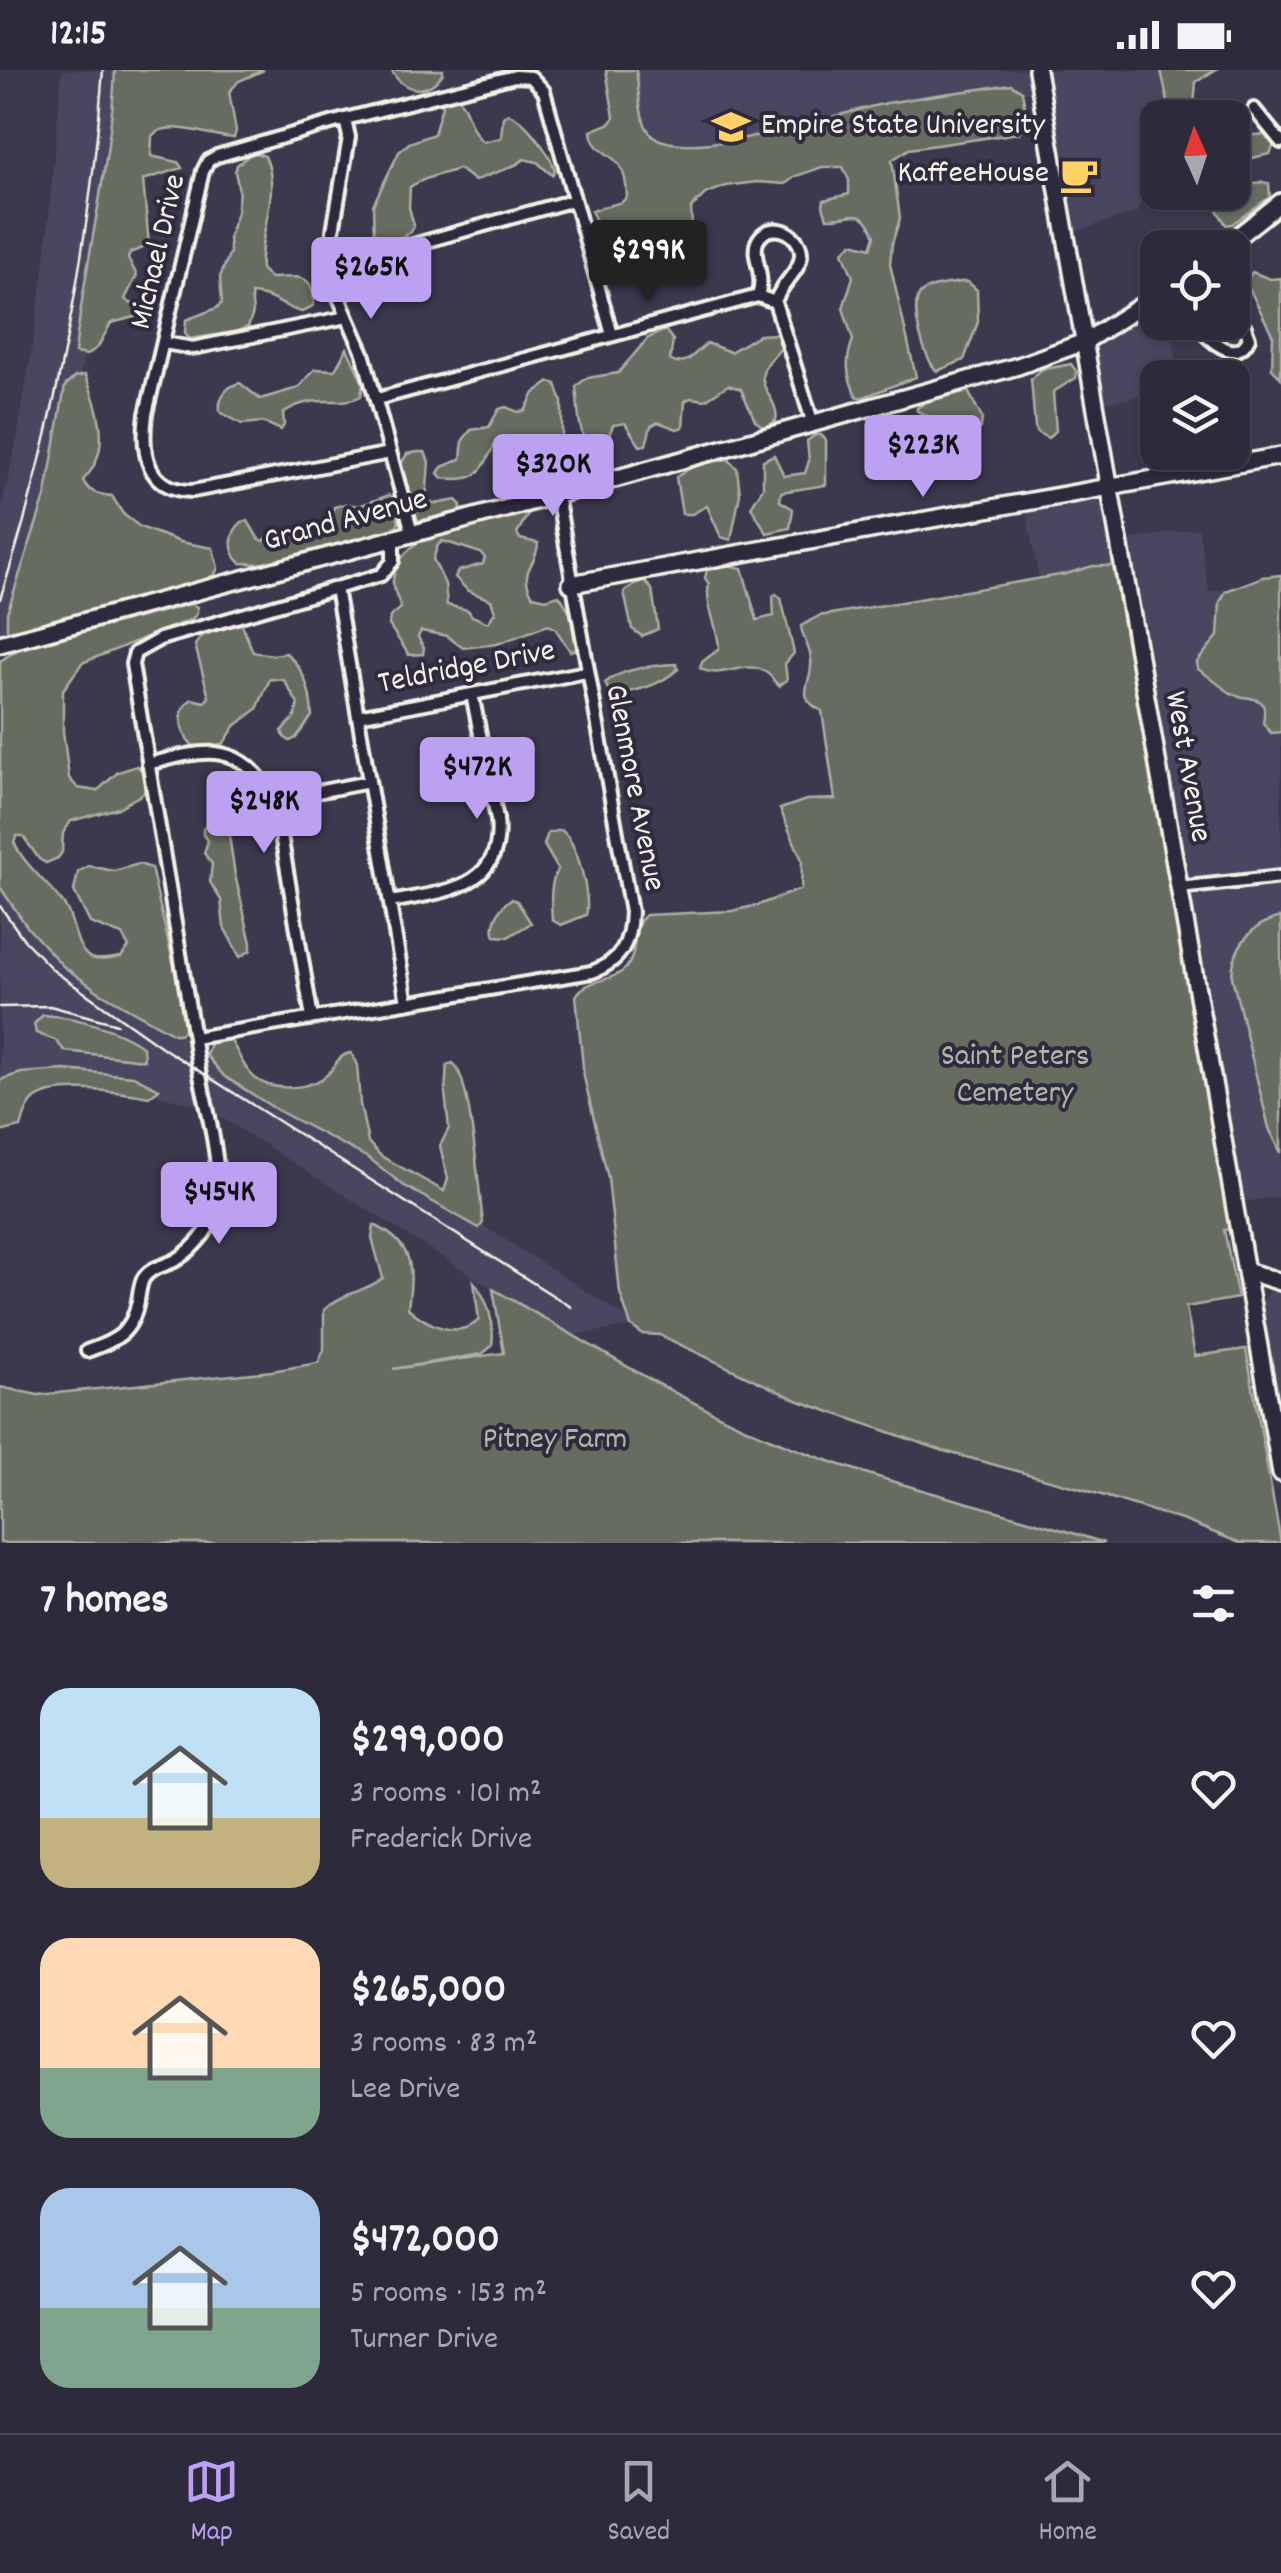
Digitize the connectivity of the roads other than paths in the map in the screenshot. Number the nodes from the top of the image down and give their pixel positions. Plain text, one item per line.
1 (1037, 70) edge
2 (1254, 109) dead end
3 (345, 119) junction
4 (1281, 142) edge
5 (574, 200) junction
6 (1281, 202) edge
7 (1246, 230) edge
8 (334, 267) junction
9 (758, 296) junction
10 (775, 302) junction
11 (1140, 307) edge
12 (347, 317) junction
13 (612, 335) junction
14 (1215, 340) edge
15 (1248, 340) edge
16 (1084, 342) junction
17 (164, 343) junction
18 (377, 399) junction
19 (813, 424) junction
20 (390, 454) junction
21 (1281, 456) edge
22 (1110, 489) junction
23 (557, 494) junction
24 (412, 532) junction
25 (392, 537) junction
26 (571, 584) junction
27 (336, 588) junction
28 (2, 643) edge
29 (586, 672) junction
30 (472, 694) junction
31 (358, 716) junction
32 (148, 764) junction
33 (369, 782) junction
34 (276, 800) junction
35 (1281, 877) edge
36 (1179, 888) junction
37 (390, 902) junction
38 (407, 1003) junction
39 (312, 1018) junction
40 (194, 1038) junction
41 (1246, 1271) junction
42 (1281, 1282) edge
43 (87, 1351) dead end
44 (1281, 1473) edge

1 - 16 street, West Avenue
2 - 4 street
3 - 5 street, Michael Drive
3 - 8 street
3 - 17 street, Michael Drive
5 - 8 street
5 - 13 street, Michael Drive
6 - 7 street
8 - 12 street
9 - 10 street
9 - 10 street
9 - 13 street
10 - 19 street
11 - 16 street, Grand Avenue
12 - 17 street
12 - 18 street
13 - 18 street
14 - 15 street
16 - 19 street, Grand Avenue
16 - 22 street, West Avenue
17 - 20 street, Michael Drive
18 - 20 street
19 - 23 street, Grand Avenue
20 - 24 street
21 - 22 street
22 - 26 street
22 - 36 street, West Avenue
23 - 24 street, Grand Avenue
23 - 26 street, Glenmore Avenue
24 - 25 street, Grand Avenue
25 - 27 street
25 - 28 street, Grand Avenue
26 - 29 street, Glenmore Avenue
27 - 31 street
27 - 32 street
29 - 30 street, Teldridge Drive
29 - 38 street, Glenmore Avenue
30 - 31 street, Teldridge Drive
30 - 37 street
31 - 33 street
32 - 34 street
32 - 40 street
33 - 34 street
33 - 37 street
34 - 39 street
35 - 36 street
36 - 41 street, West Avenue
37 - 38 street
38 - 39 street, Glenmore Avenue
39 - 40 street, Glenmore Avenue
40 - 43 street
41 - 42 street
41 - 44 street, West Avenue

